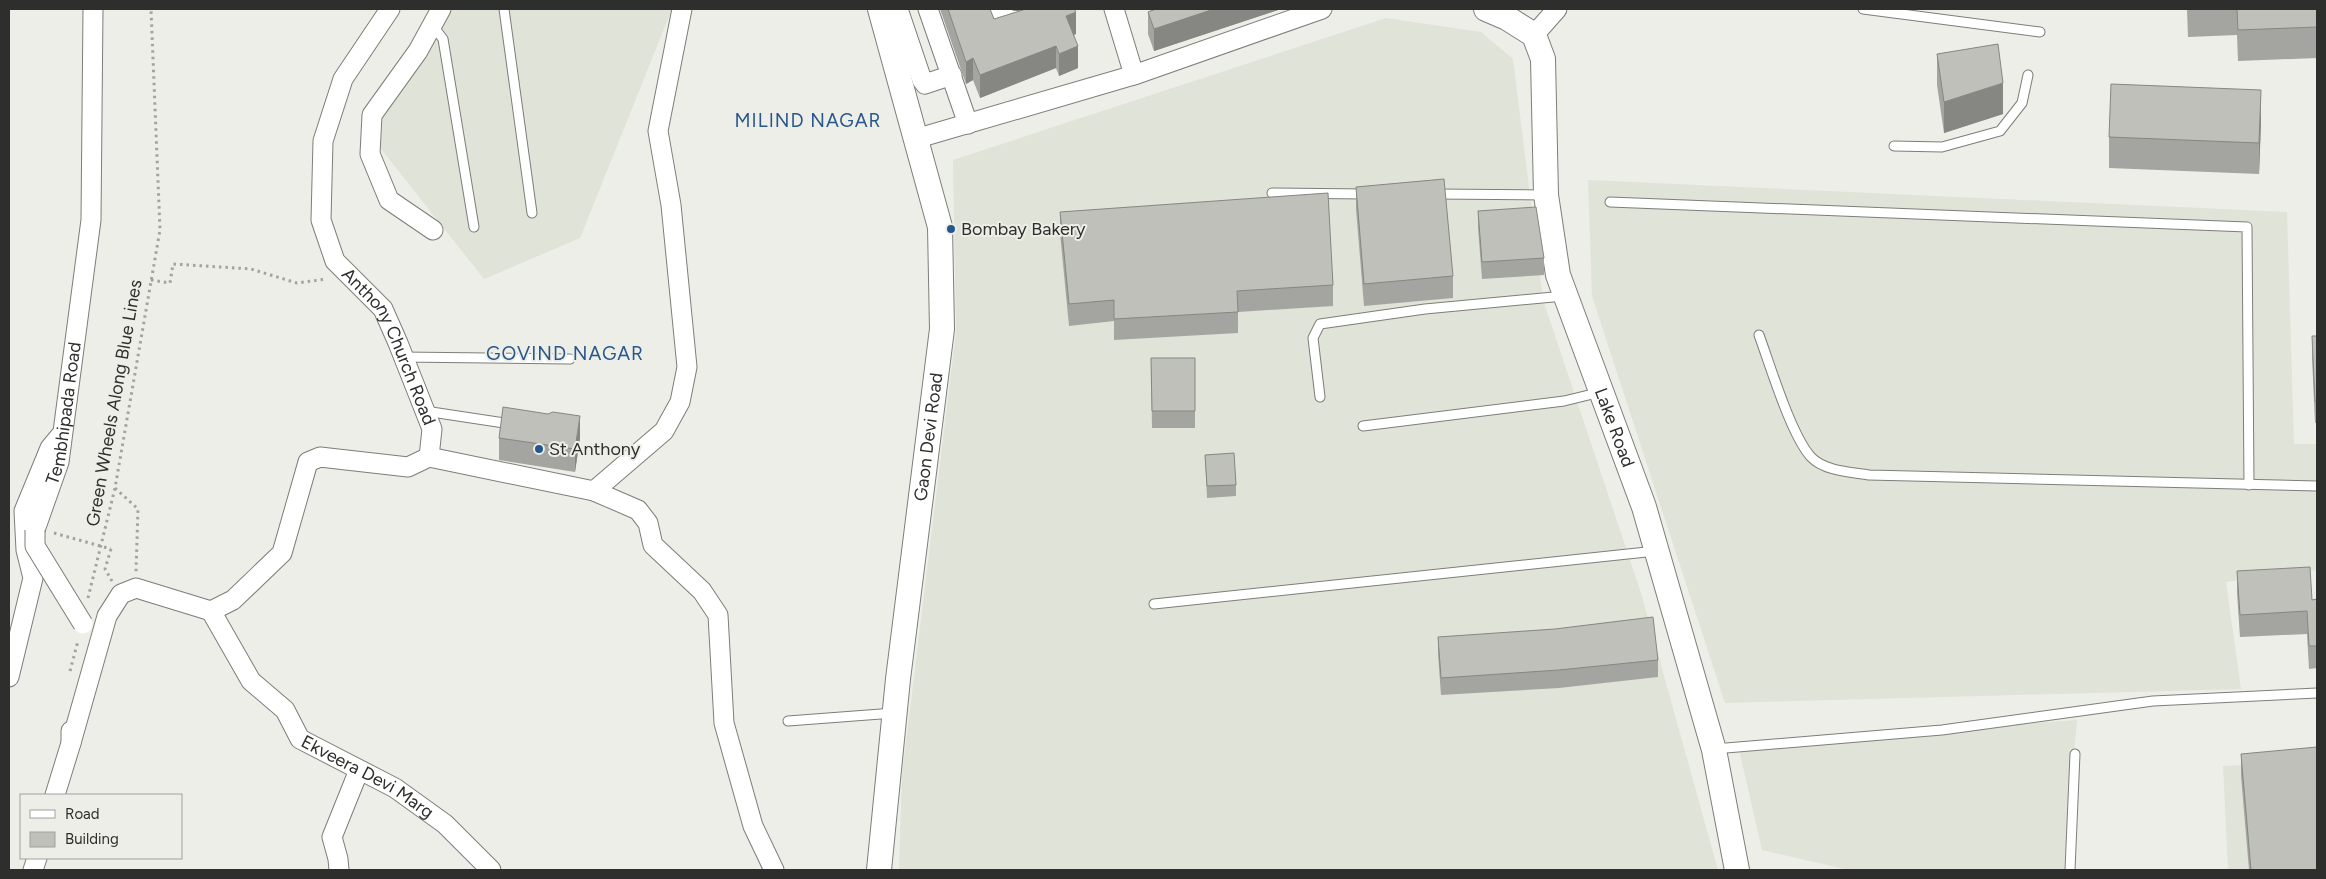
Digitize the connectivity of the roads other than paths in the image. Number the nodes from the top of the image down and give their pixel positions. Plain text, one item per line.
1 (93, 9) edge
2 (390, 9) edge
3 (441, 9) edge
4 (504, 9) edge
5 (682, 9) edge
6 (880, 9) edge
7 (898, 9) edge
8 (928, 9) edge
9 (1000, 9) edge
10 (1058, 9) edge
11 (1114, 9) edge
12 (1322, 9) edge
13 (1486, 9) edge
14 (1863, 9) edge
15 (1550, 12) edge
16 (433, 26) junction
17 (2040, 32) dead end
18 (1534, 35) junction
19 (952, 75) junction
20 (1134, 75) junction
21 (2028, 75) dead end
22 (968, 124) junction
23 (914, 139) junction
24 (1894, 146) dead end
25 (1272, 193) dead end
26 (1381, 194) edge
27 (1420, 194) edge
28 (1546, 195) junction
29 (1610, 202) dead end
30 (532, 213) dead end
31 (474, 227) dead end
32 (433, 230) dead end
33 (1566, 296) junction
34 (1759, 335) dead end
35 (402, 357) junction
36 (570, 359) dead end
37 (1601, 392) junction
38 (1320, 397) dead end
39 (425, 411) junction
40 (520, 426) edge
41 (1363, 426) dead end
42 (63, 432) junction
43 (429, 457) junction
44 (2250, 485) junction
45 (2317, 486) edge
46 (594, 491) junction
47 (1656, 551) junction
48 (1154, 604) dead end
49 (211, 611) junction
50 (9, 677) edge
51 (2317, 693) edge
52 (895, 713) junction
53 (788, 721) dead end
54 (71, 743) junction
55 (1714, 750) junction
56 (2075, 754) dead end
57 (359, 770) junction
58 (55, 794) edge
59 (339, 870) edge
60 (491, 870) edge
61 (774, 870) edge
62 (879, 870) edge
63 (1737, 870) edge
64 (2070, 870) edge

1 - 42 street, Tembhipada Road
2 - 35 street, Anthony Church Road
3 - 16 street
4 - 30 lane
5 - 46 street
6 - 23 street, Gaon Devi Road
7 - 19 street
8 - 19 street
9 - 10 street
11 - 20 street
12 - 20 street
13 - 18 street
14 - 17 lane
15 - 18 street
16 - 31 lane
16 - 32 street
18 - 28 street, Lake Road
19 - 22 street
20 - 22 street
21 - 24 lane
22 - 23 street
23 - 52 street, Gaon Devi Road
25 - 26 lane
27 - 28 lane
28 - 33 street, Lake Road
29 - 44 lane
33 - 37 street, Lake Road
33 - 38 lane
34 - 44 lane
35 - 36 lane
35 - 39 street, Anthony Church Road
37 - 41 lane
37 - 47 street, Lake Road
39 - 40 lane
39 - 43 street, Anthony Church Road
42 - 50 street
42 - 54 street, Tembhipada Road, bridge
43 - 46 street
43 - 49 street
44 - 45 lane
46 - 61 street
47 - 48 lane
47 - 55 street, Lake Road
49 - 54 street
49 - 57 street, Ekveera Devi Marg
51 - 55 lane
52 - 53 lane
52 - 62 street, Gaon Devi Road
54 - 58 street, Tembhipada Road
55 - 63 street, Lake Road
56 - 64 lane
57 - 59 street
57 - 60 street, Ekveera Devi Marg

